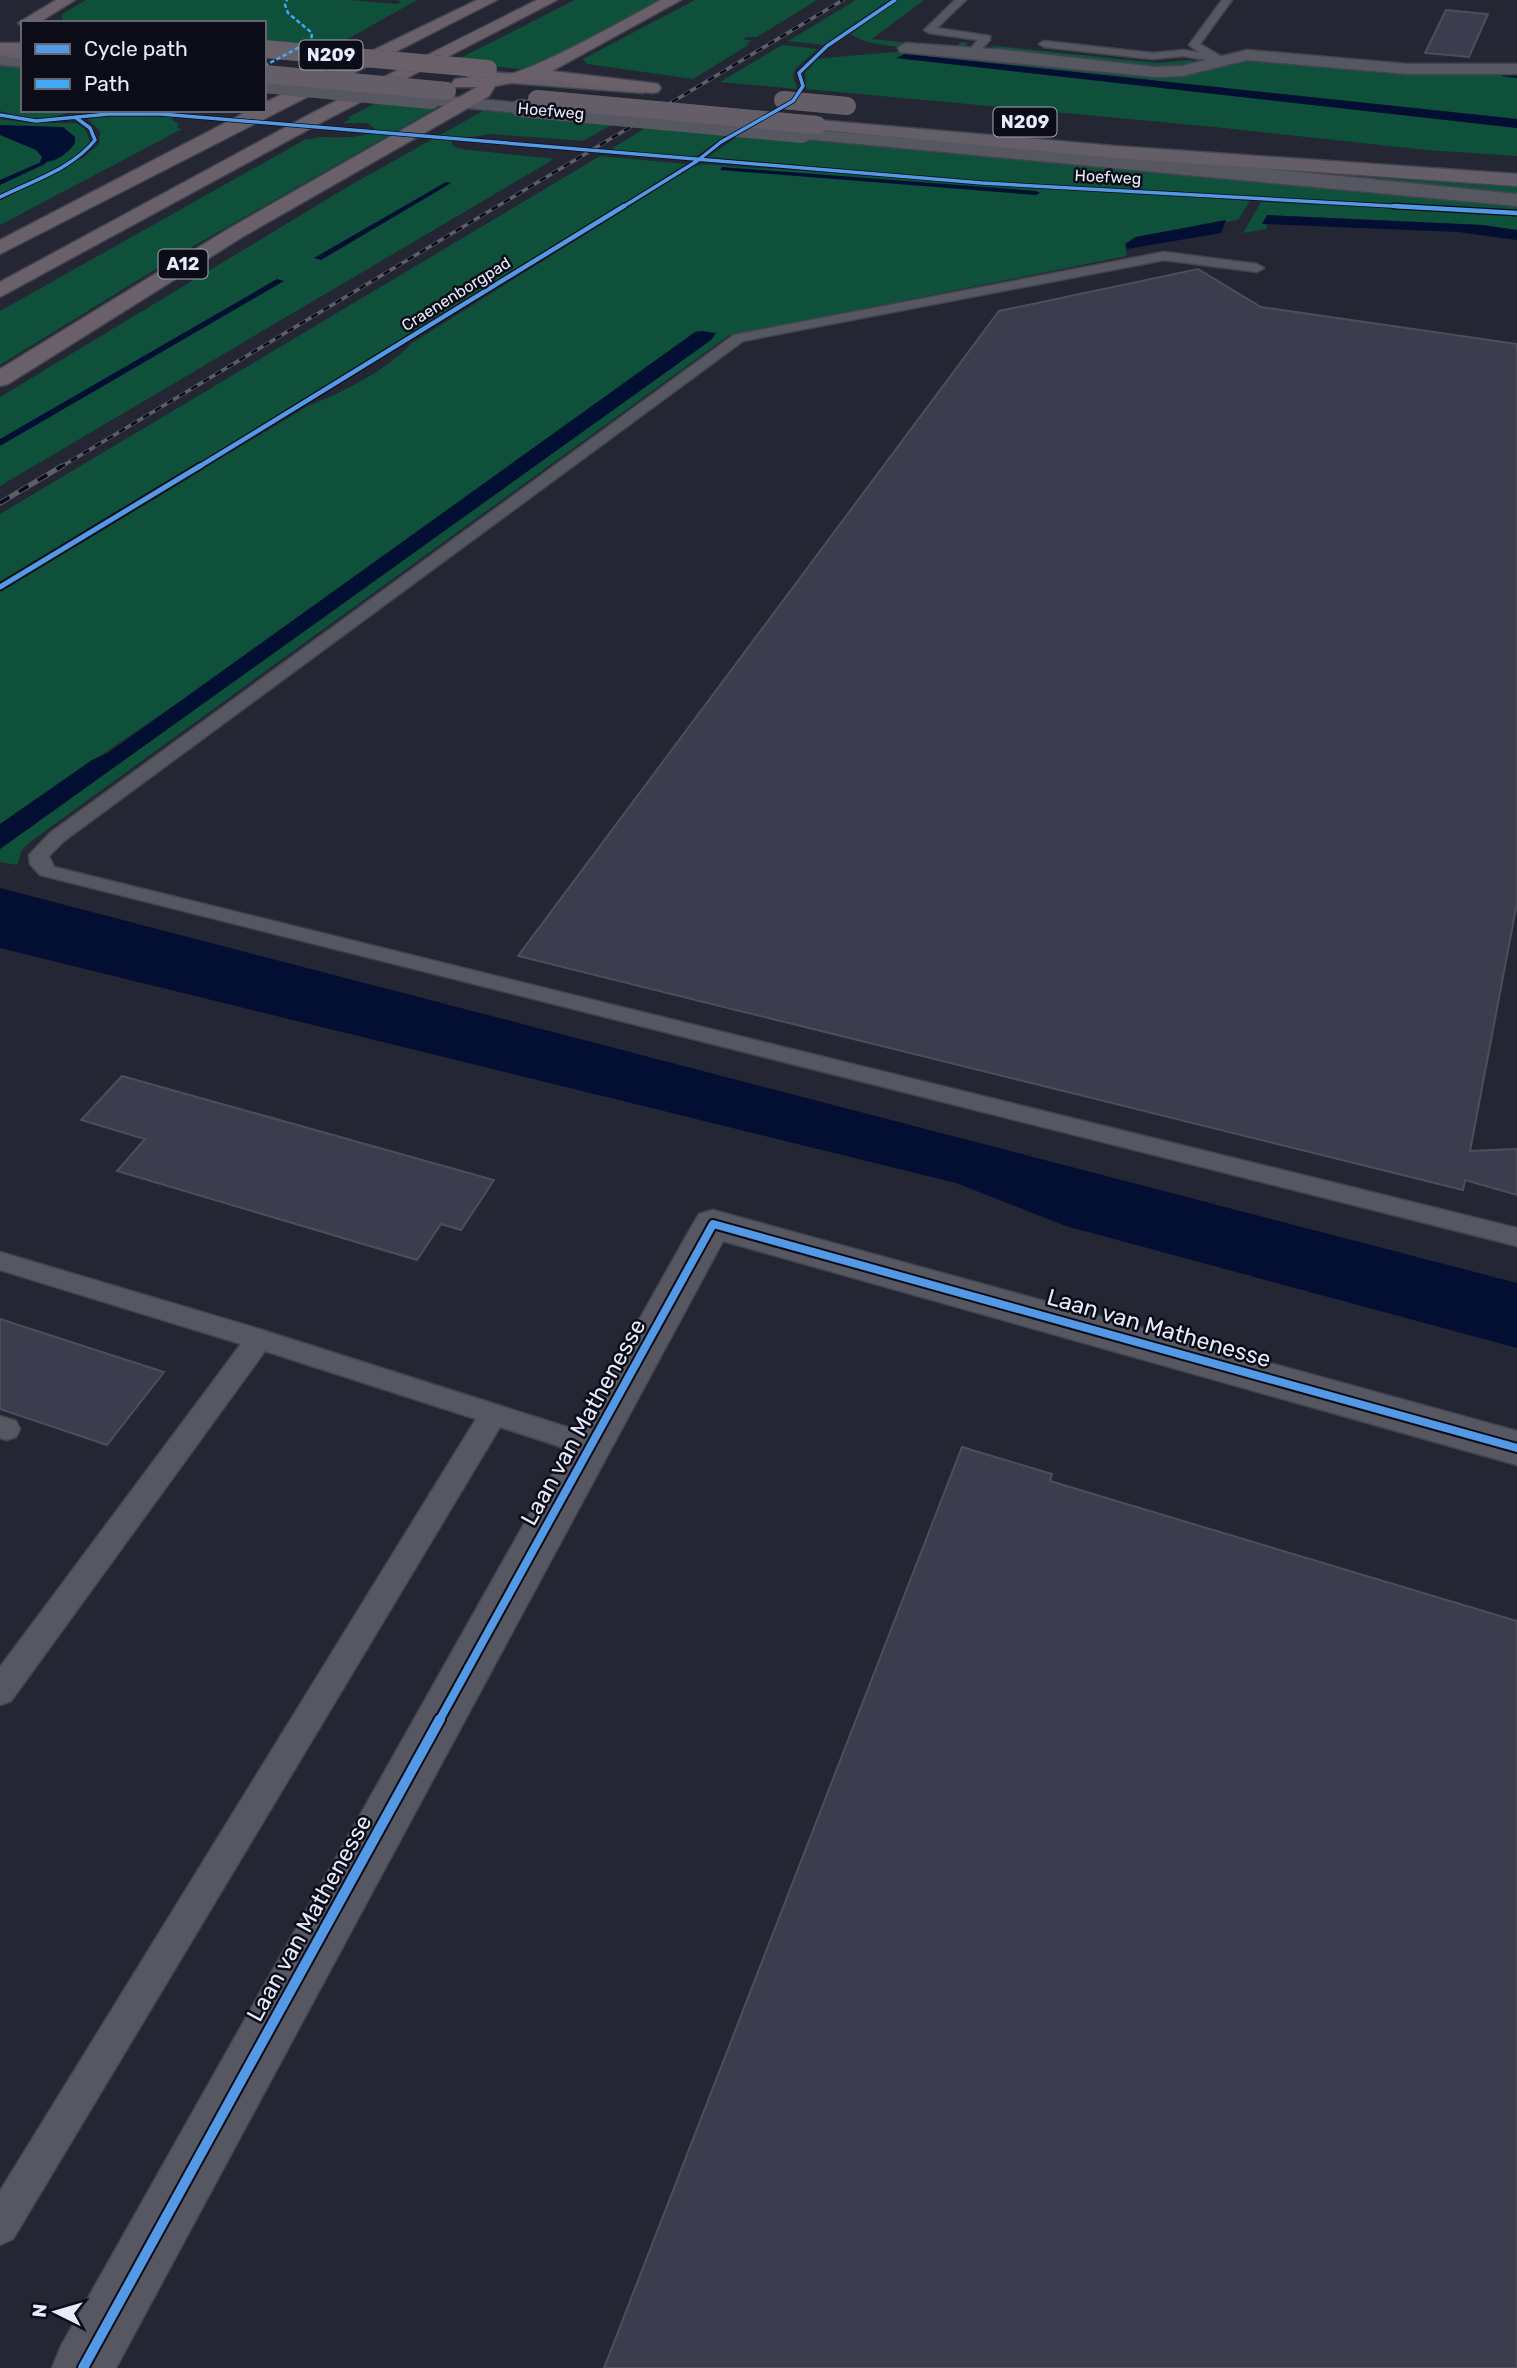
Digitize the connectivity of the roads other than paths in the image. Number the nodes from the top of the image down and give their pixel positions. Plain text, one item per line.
1 (67, 0) edge
2 (489, 0) edge
3 (549, 0) edge
4 (673, 0) edge
5 (961, 0) edge
6 (1227, 0) edge
7 (34, 21) edge
8 (21, 29) edge
9 (21, 35) edge
10 (1, 41) edge
11 (360, 41) dead end
12 (1044, 44) dead end
13 (906, 48) dead end
14 (266, 49) edge
15 (972, 53) junction
16 (21, 54) edge
17 (21, 55) edge
18 (266, 55) edge
19 (560, 59) junction
20 (0, 60) edge
21 (1220, 60) junction
22 (266, 66) edge
23 (1517, 69) edge
24 (535, 73) junction
25 (266, 74) edge
26 (575, 78) junction
27 (511, 79) junction
28 (266, 84) edge
29 (469, 86) junction
30 (658, 89) dead end
31 (266, 93) edge
32 (756, 98) dead end
33 (854, 106) dead end
34 (266, 109) edge
35 (233, 112) edge
36 (260, 112) edge
37 (810, 129) junction
38 (1303, 146) dead end
39 (1517, 162) edge
40 (1517, 180) edge
41 (113, 188) junction
42 (1517, 200) edge
43 (0, 248) edge
44 (1257, 268) dead end
45 (0, 291) edge
46 (0, 379) edge
47 (1517, 1237) edge
48 (2, 1265) edge
49 (259, 1339) junction
50 (493, 1415) junction
51 (592, 1446) junction
52 (1517, 1448) edge
53 (0, 1691) edge
54 (0, 2226) edge
55 (83, 2368) edge

1 - 7 highway
2 - 34 highway
3 - 45 highway
4 - 19 highway
5 - 15 lane
6 - 21 lane
8 - 10 highway
9 - 10 main road
10 - 16 main road
11 - 31 highway
12 - 21 lane
13 - 15 street
14 - 29 highway, N209, bridge
15 - 21 street
17 - 20 street
18 - 29 main road, Hoefweg / N209
19 - 24 highway
19 - 26 highway, N209
21 - 23 street
22 - 29 highway, N209
24 - 26 highway, N209
24 - 27 highway, N209
24 - 29 highway, N209
25 - 29 main road, Hoefweg / N209, bridge
26 - 27 main road, Hoefweg / N209
26 - 30 main road, Hoefweg / N209
27 - 29 highway, N209
28 - 29 street, Hoefweg, bridge
29 - 37 street, Hoefweg, bridge
29 - 46 highway, A12
32 - 33 main road, bridge
35 - 41 highway
36 - 41 highway
37 - 40 main road, Hoefweg / N209
37 - 42 street, Hoefweg
38 - 39 main road
41 - 43 highway
44 - 47 lane
48 - 49 lane
49 - 50 lane
49 - 53 lane
50 - 51 lane
50 - 54 lane
51 - 52 street, Laan van Mathenesse
51 - 55 street, Laan van Mathenesse

